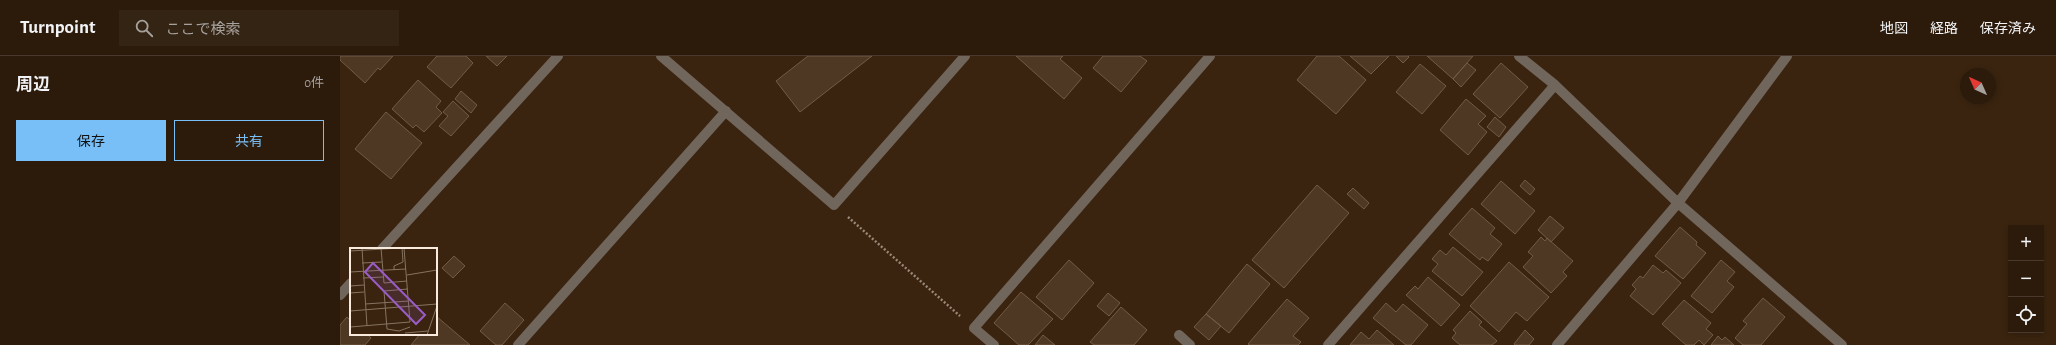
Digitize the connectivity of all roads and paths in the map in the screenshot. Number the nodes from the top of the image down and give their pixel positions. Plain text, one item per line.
1 (558, 56) edge
2 (661, 56) edge
3 (965, 56) edge
4 (1210, 56) edge
5 (1519, 56) edge
6 (1787, 56) edge
7 (1555, 86) junction
8 (726, 111) junction
9 (1678, 203) junction
10 (834, 205) junction
11 (383, 248) edge
12 (350, 284) edge
13 (340, 295) edge
14 (974, 328) junction
15 (1179, 335) dead end
16 (518, 345) edge
17 (994, 345) edge
18 (1190, 345) edge
19 (1328, 345) edge
20 (1557, 345) edge
21 (1842, 345) edge

1 - 11 street
2 - 8 street
3 - 10 street
4 - 14 street
5 - 7 street
6 - 9 street
7 - 9 street
7 - 19 street
8 - 10 street
8 - 16 street
9 - 20 street
9 - 21 street
10 - 14 path
12 - 13 street
14 - 17 street
15 - 18 street

